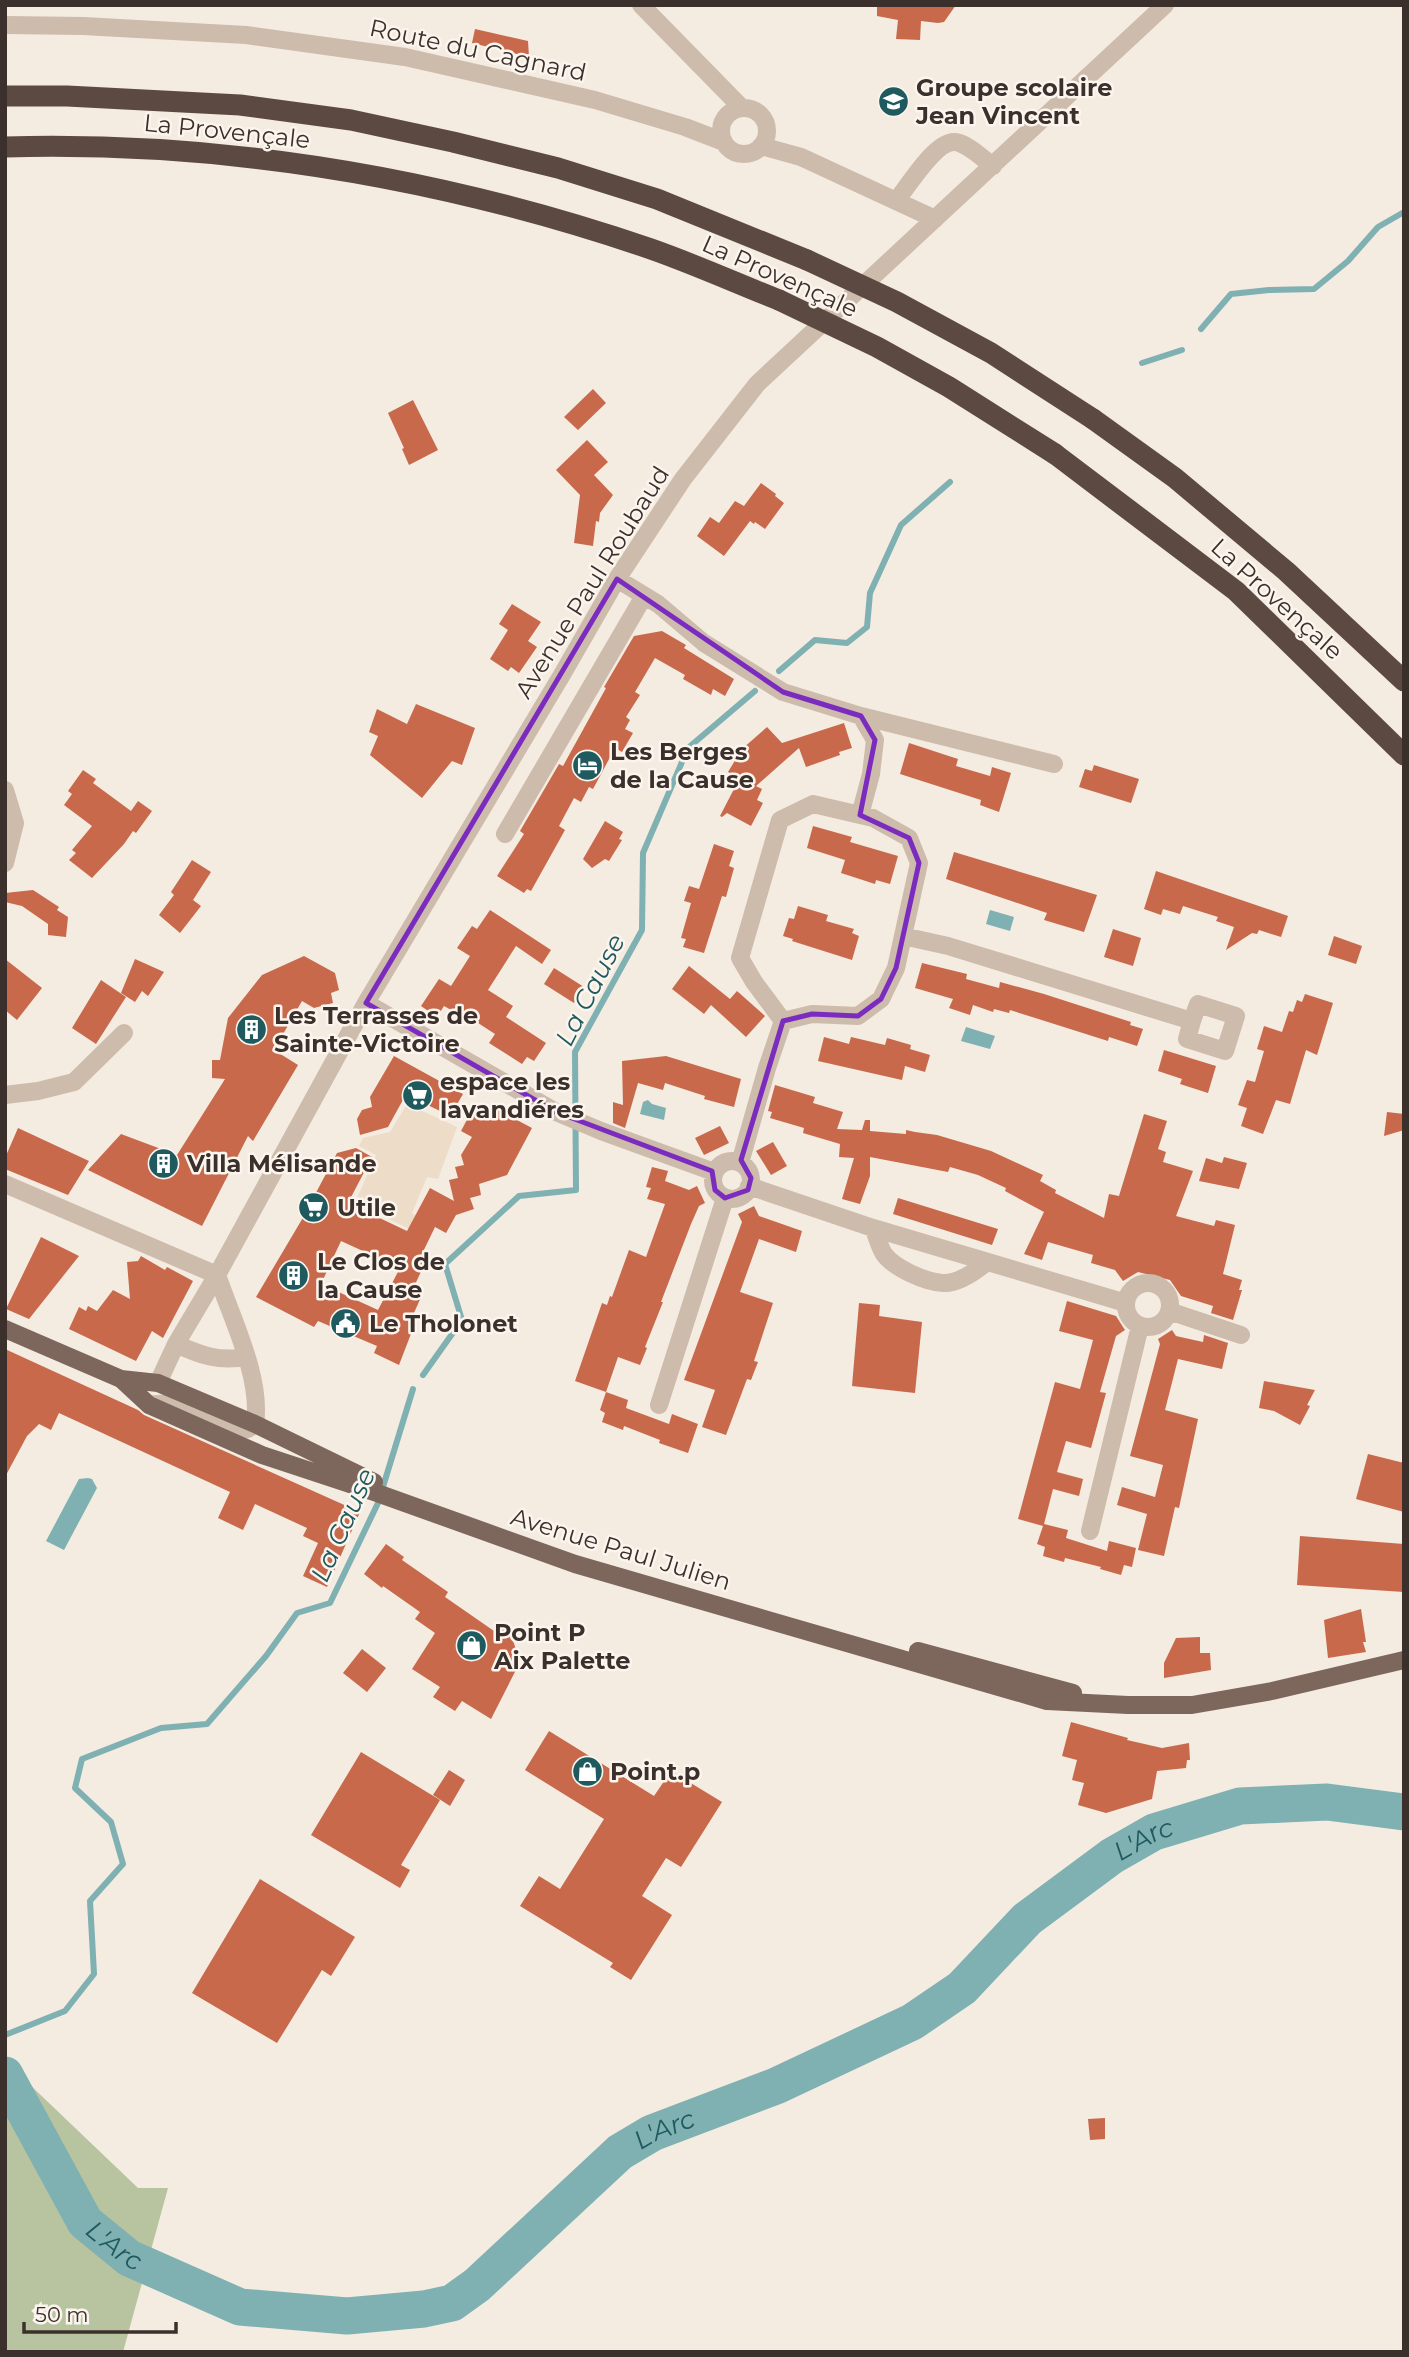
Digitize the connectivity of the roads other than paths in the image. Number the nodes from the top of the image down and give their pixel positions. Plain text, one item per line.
1 (641, 5) edge
2 (1165, 5) edge
3 (5, 25) edge
4 (5, 96) edge
5 (732, 114) junction
6 (767, 126) junction
7 (685, 127) junction
8 (724, 142) junction
9 (761, 146) junction
10 (5, 147) edge
11 (801, 157) junction
12 (993, 166) junction
13 (897, 200) junction
14 (935, 219) junction
15 (617, 579) junction
16 (644, 596) junction
17 (1404, 681) edge
18 (861, 716) junction
19 (1404, 755) edge
20 (1054, 764) dead end
21 (505, 770) junction
22 (533, 786) junction
23 (5, 790) edge
24 (860, 815) junction
25 (505, 834) dead end
26 (5, 863) edge
27 (903, 936) junction
28 (366, 1003) junction
29 (783, 1021) junction
30 (1192, 1021) dead end
31 (124, 1033) dead end
32 (5, 1095) edge
33 (740, 1163) junction
34 (714, 1172) junction
35 (5, 1184) edge
36 (749, 1186) junction
37 (725, 1198) junction
38 (873, 1228) junction
39 (987, 1262) junction
40 (217, 1275) junction
41 (1126, 1303) junction
42 (1169, 1311) junction
43 (1140, 1326) junction
44 (5, 1329) edge
45 (1241, 1335) dead end
46 (177, 1344) junction
47 (246, 1357) junction
48 (121, 1379) junction
49 (158, 1383) junction
50 (659, 1405) dead end
51 (157, 1407) junction
52 (255, 1424) junction
53 (378, 1489) junction
54 (1090, 1531) dead end
55 (1399, 1662) edge

1 - 5 street
2 - 12 street, Avenue Paul Roubaud
3 - 7 street, Route du Cagnard
4 - 17 highway, La Provençale, bridge
5 - 6 street
5 - 7 street, Route du Cagnard
5 - 8 street
6 - 9 street
6 - 11 street
7 - 8 street, Route du Cagnard
8 - 9 street
9 - 11 street
10 - 19 highway, La Provençale, bridge
11 - 13 street
12 - 13 street
12 - 14 street, Avenue Paul Roubaud
13 - 14 street
14 - 15 street, Avenue Paul Roubaud
15 - 16 street
15 - 21 street, Avenue Paul Roubaud
16 - 18 street
16 - 22 street
18 - 20 street
18 - 24 street
21 - 22 street
21 - 28 street, Avenue Paul Roubaud
22 - 25 street
23 - 26 street
24 - 27 street
24 - 29 street
27 - 29 street
27 - 30 street
28 - 34 street
28 - 40 street, Avenue Paul Roubaud
29 - 33 street
31 - 32 street
33 - 34 street
33 - 36 street
34 - 37 street
35 - 40 street
36 - 37 street
36 - 38 street
37 - 50 street
38 - 39 street
38 - 39 street
39 - 41 street
40 - 46 street, Avenue Paul Roubaud
40 - 47 street
41 - 42 street
41 - 43 street
42 - 43 street
42 - 45 street
43 - 54 street
44 - 48 main road, Avenue Paul Julien
46 - 47 street
46 - 49 street, Avenue Paul Roubaud
47 - 52 street
48 - 49 main road, Avenue Paul Julien
48 - 51 main road, Avenue Paul Julien
49 - 51 main road
49 - 52 main road, Avenue Paul Julien
51 - 52 street
51 - 53 main road, Avenue Paul Julien
52 - 53 main road, Avenue Paul Julien
53 - 55 main road, Avenue Paul Julien

